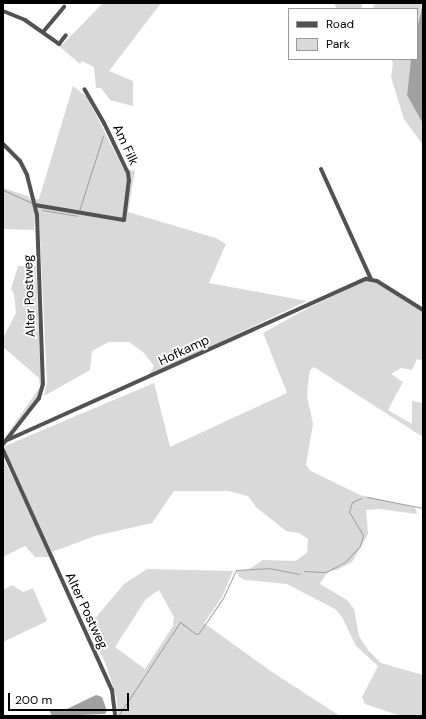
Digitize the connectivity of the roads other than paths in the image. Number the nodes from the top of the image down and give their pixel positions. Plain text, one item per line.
1 (64, 7) dead end
2 (3, 11) edge
3 (43, 32) junction
4 (66, 35) dead end
5 (84, 89) dead end
6 (3, 144) edge
7 (321, 169) dead end
8 (35, 205) junction
9 (371, 279) junction
10 (423, 310) edge
11 (4, 443) edge
12 (3, 450) edge
13 (115, 716) edge

1 - 3 street
2 - 3 street
3 - 4 street
5 - 8 street, Am Filk
6 - 8 street, Alter Postweg
7 - 9 street
8 - 11 street, Alter Postweg
9 - 10 street
9 - 11 street, Hofkamp
12 - 13 street, Alter Postweg

